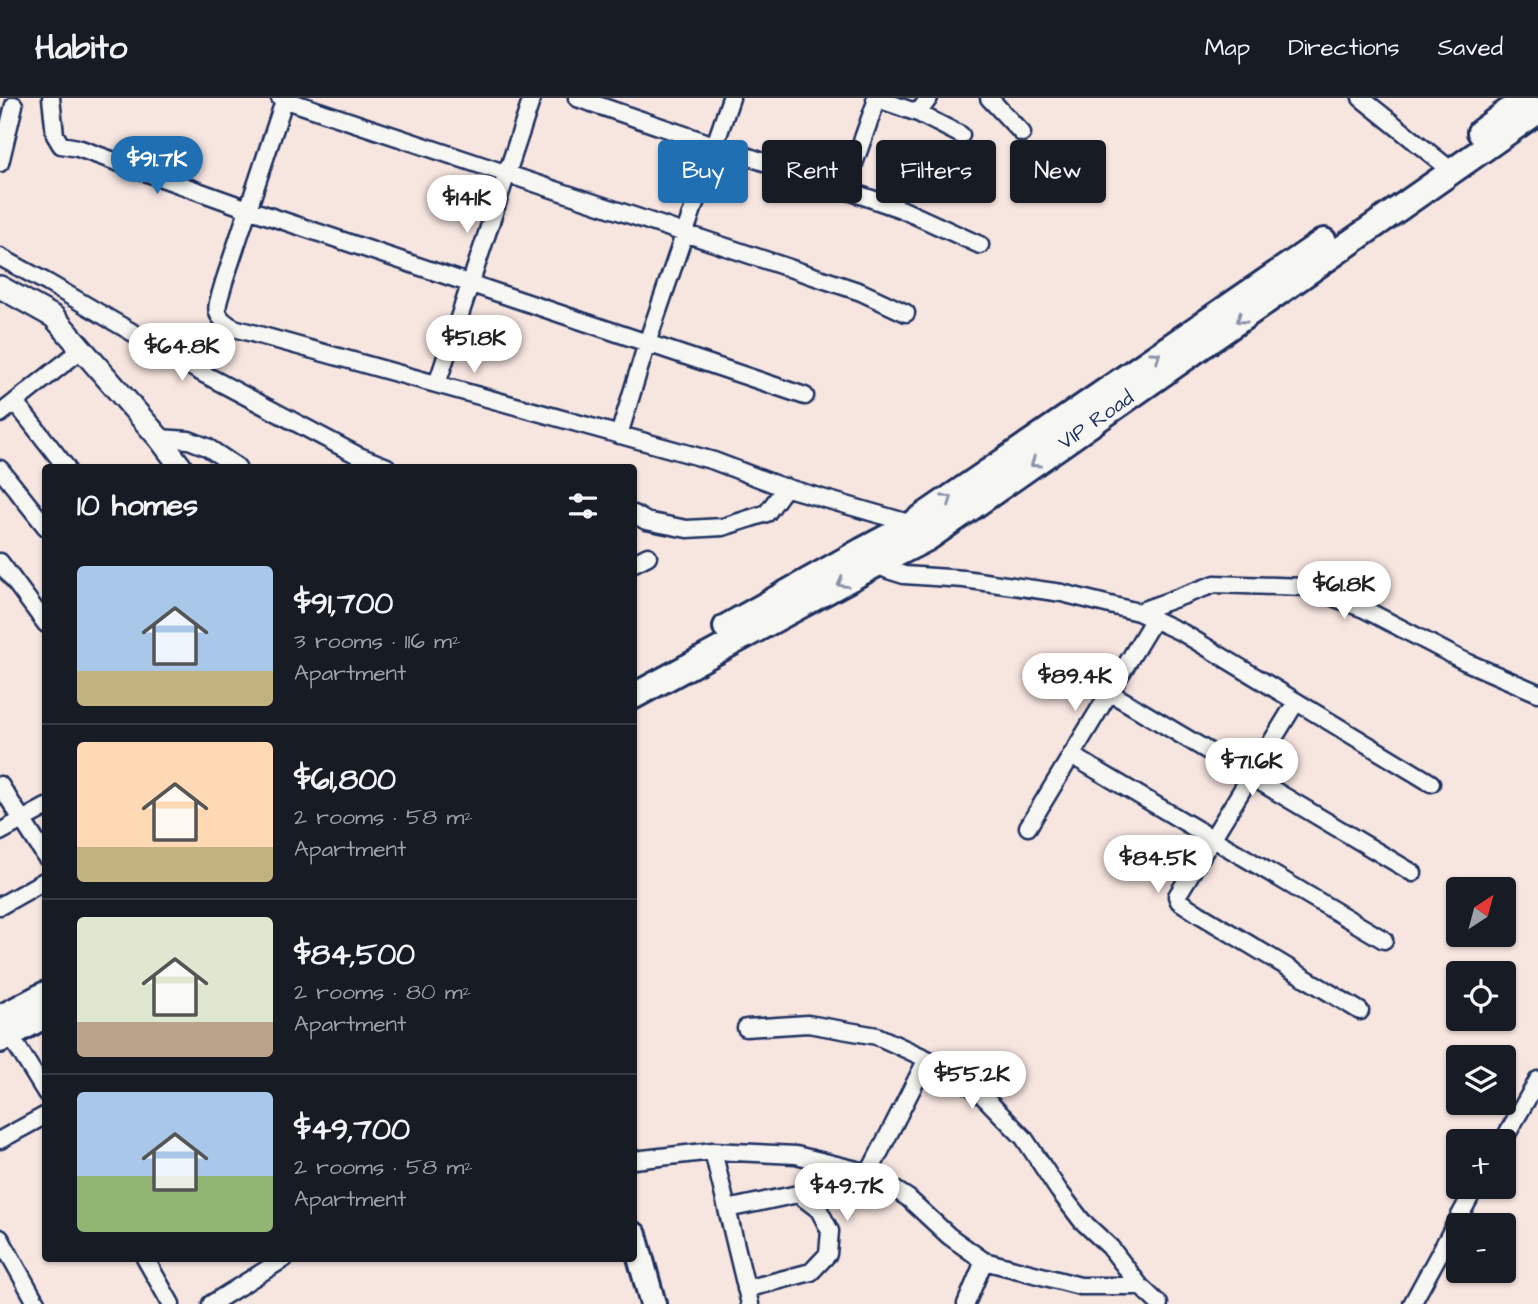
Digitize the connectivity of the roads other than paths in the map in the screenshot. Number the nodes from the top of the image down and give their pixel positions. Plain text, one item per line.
1 (51, 98) edge
2 (532, 98) edge
3 (577, 98) edge
4 (731, 98) edge
5 (876, 98) edge
6 (929, 98) edge
7 (989, 98) edge
8 (1361, 98) edge
9 (1526, 98) edge
10 (283, 99) edge
11 (14, 105) dead end
12 (1538, 111) edge
13 (918, 113) junction
14 (1022, 132) dead end
15 (961, 135) dead end
16 (700, 140) edge
17 (717, 140) edge
18 (862, 140) edge
19 (0, 163) edge
20 (1446, 166) junction
21 (507, 174) junction
22 (862, 195) edge
23 (695, 203) edge
24 (248, 209) junction
25 (685, 234) junction
26 (980, 245) dead end
27 (0, 257) edge
28 (470, 284) junction
29 (53, 286) junction
30 (0, 287) edge
31 (41, 310) junction
32 (906, 313) dead end
33 (647, 343) junction
34 (82, 349) junction
35 (437, 384) junction
36 (805, 396) dead end
37 (15, 402) junction
38 (0, 414) edge
39 (619, 435) junction
40 (159, 438) junction
41 (64, 464) edge
42 (179, 464) edge
43 (232, 464) edge
44 (379, 464) edge
45 (0, 469) edge
46 (786, 487) junction
47 (637, 516) edge
48 (42, 522) edge
49 (912, 524) junction
50 (869, 557) junction
51 (0, 562) edge
52 (1138, 612) junction
53 (42, 619) edge
54 (1154, 619) junction
55 (637, 677) edge
56 (1109, 692) junction
57 (1538, 693) edge
58 (637, 694) edge
59 (1296, 702) junction
60 (1072, 755) junction
61 (1251, 777) junction
62 (1431, 783) dead end
63 (0, 785) edge
64 (42, 809) edge
65 (23, 820) junction
66 (1028, 827) dead end
67 (0, 832) edge
68 (1213, 838) junction
69 (42, 851) edge
70 (1413, 873) dead end
71 (42, 882) edge
72 (0, 906) edge
73 (1384, 940) dead end
74 (42, 997) edge
75 (1360, 1011) dead end
76 (42, 1016) edge
77 (746, 1028) dead end
78 (3, 1031) edge
79 (927, 1059) junction
80 (1538, 1080) edge
81 (42, 1087) edge
82 (42, 1117) edge
83 (1510, 1129) edge
84 (0, 1140) edge
85 (713, 1151) junction
86 (637, 1160) edge
87 (869, 1173) junction
88 (1469, 1199) edge
89 (726, 1209) junction
90 (0, 1238) edge
91 (637, 1246) edge
92 (985, 1261) junction
93 (147, 1262) edge
94 (279, 1262) edge
95 (1139, 1286) junction
96 (748, 1296) edge
97 (37, 1304) edge
98 (171, 1304) edge
99 (211, 1304) edge
100 (653, 1304) edge
101 (966, 1304) edge
102 (1159, 1304) edge
103 (1412, 1304) edge

1 - 24 street
2 - 21 street
3 - 16 street
4 - 17 street
5 - 13 street
5 - 18 street
6 - 13 street
7 - 14 street
8 - 20 street
9 - 20 main road, VIP Road
10 - 21 street
10 - 24 street
11 - 19 street
12 - 20 main road, VIP Road
13 - 15 street
49 -> 20 main road, VIP Road
20 -> 50 main road, VIP Road
21 - 25 street
21 - 28 street
22 - 26 street
23 - 25 street
24 - 28 street
24 - 35 street
25 - 32 street
25 - 33 street
27 - 29 street
28 - 33 street
28 - 35 street
29 - 31 street
29 - 44 street
30 - 31 main road
31 - 34 main road
33 - 36 street
33 - 39 street
34 - 37 street
34 - 40 main road
35 - 39 street
37 - 38 street
37 - 41 street
39 - 46 street
40 - 42 main road
40 - 43 street
45 - 48 street
46 - 47 street
46 - 49 street
49 - 50 main road, VIP Road
50 - 52 street
50 - 55 main road, VIP Road
50 -> 58 main road, VIP Road
51 - 53 street
52 - 54 street
52 - 57 street
54 - 56 street
54 - 59 street
56 - 60 street
56 - 61 street
59 - 61 street
59 - 62 street
60 - 66 street
60 - 68 street
61 - 68 street
61 - 70 street
63 - 65 street
64 - 65 street
65 - 67 street
65 - 69 street
68 - 73 street
68 - 75 street
71 - 72 street
74 - 78 main road
76 - 78 main road
77 - 79 street
78 - 81 street
79 - 87 street
79 - 95 street
80 - 83 street
82 - 84 street
85 - 86 street
85 - 87 street
85 - 89 street
87 - 92 street
88 - 103 street
89 - 96 street
89 - 96 street
90 - 97 street
91 - 100 main road
92 - 95 street
92 - 101 street
93 - 98 street
94 - 99 street
95 - 102 street

